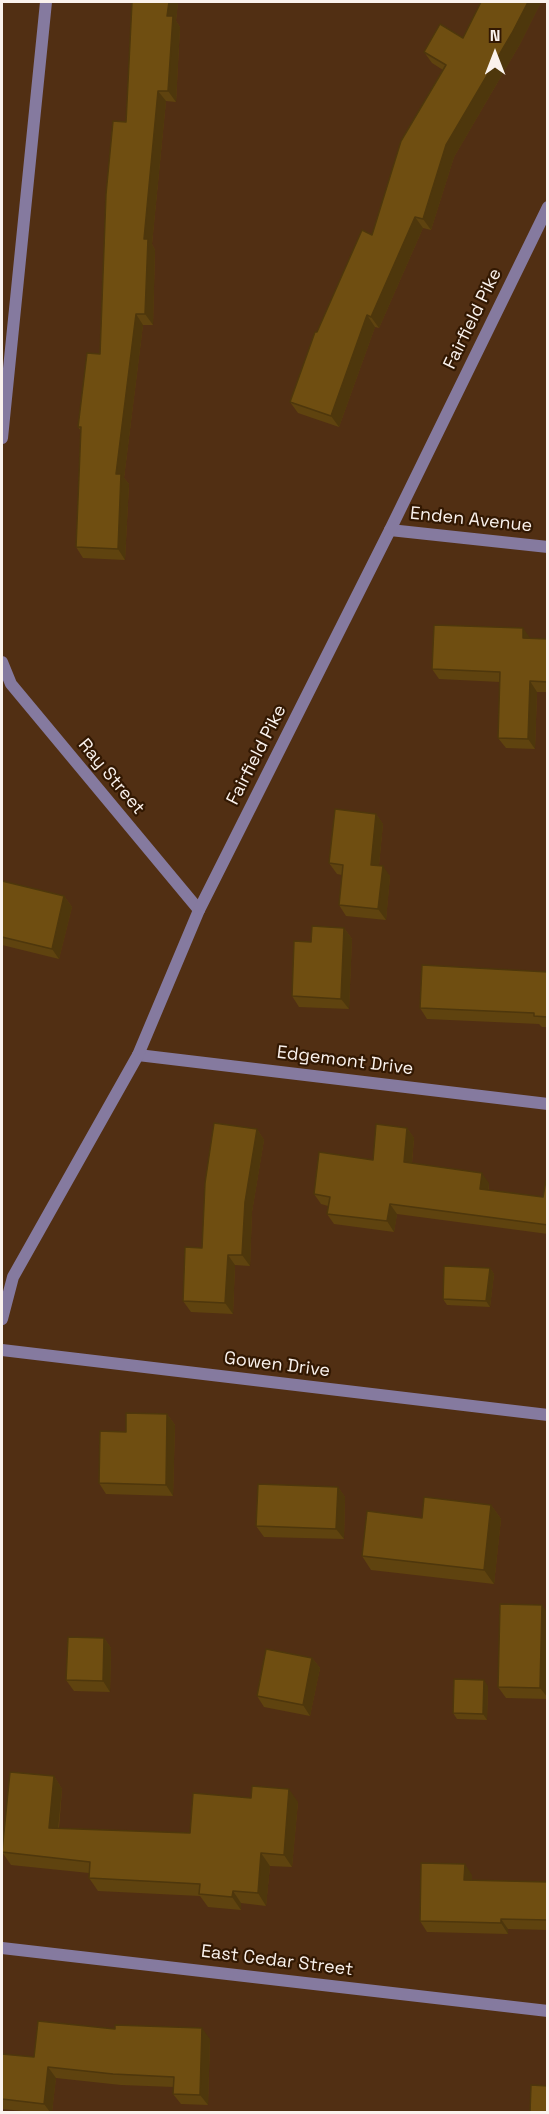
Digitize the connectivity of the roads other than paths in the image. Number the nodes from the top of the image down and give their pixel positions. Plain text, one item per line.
1 (46, 2) edge
2 (548, 207) edge
3 (2, 438) edge
4 (390, 530) junction
5 (548, 547) edge
6 (2, 662) edge
7 (199, 910) junction
8 (138, 1054) junction
9 (548, 1104) edge
10 (2, 1318) edge
11 (2, 1350) edge
12 (548, 1415) edge
13 (2, 1948) edge
14 (548, 2011) edge

1 - 3 street
2 - 4 street, Fairfield Pike
4 - 5 street, Enden Avenue
4 - 7 street, Fairfield Pike
6 - 7 street, Ray Street
7 - 8 street, Fairfield Pike
8 - 9 street, Edgemont Drive
8 - 10 street, Fairfield Pike
11 - 12 street, Gowen Drive
13 - 14 street, East Cedar Street

